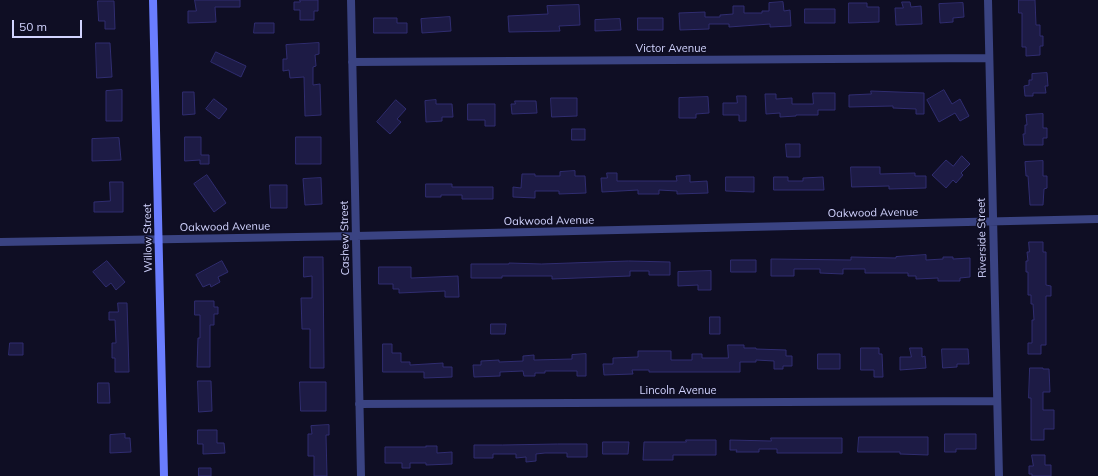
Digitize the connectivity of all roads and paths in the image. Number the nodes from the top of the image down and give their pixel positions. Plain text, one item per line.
1 (153, 0) edge
2 (351, 0) edge
3 (988, 0) edge
4 (989, 58) junction
5 (352, 62) junction
6 (1098, 219) edge
7 (993, 221) junction
8 (356, 236) junction
9 (159, 239) junction
10 (0, 242) edge
11 (997, 401) junction
12 (359, 404) junction
13 (164, 476) edge
14 (361, 476) edge
15 (999, 476) edge

1 - 9 street, Willow Street
2 - 5 street, Cashew Street
3 - 4 street, Riverside Street
4 - 5 street, Victor Avenue
4 - 7 street, Riverside Street
5 - 8 street, Cashew Street
6 - 7 street, Oakwood Avenue
7 - 8 street, Oakwood Avenue
7 - 11 street, Riverside Street
8 - 9 street, Oakwood Avenue
8 - 12 street, Cashew Street
9 - 10 street, Oakwood Avenue
9 - 13 street, Willow Street
11 - 12 street, Lincoln Avenue
11 - 15 street, Riverside Street
12 - 14 street, Cashew Street

